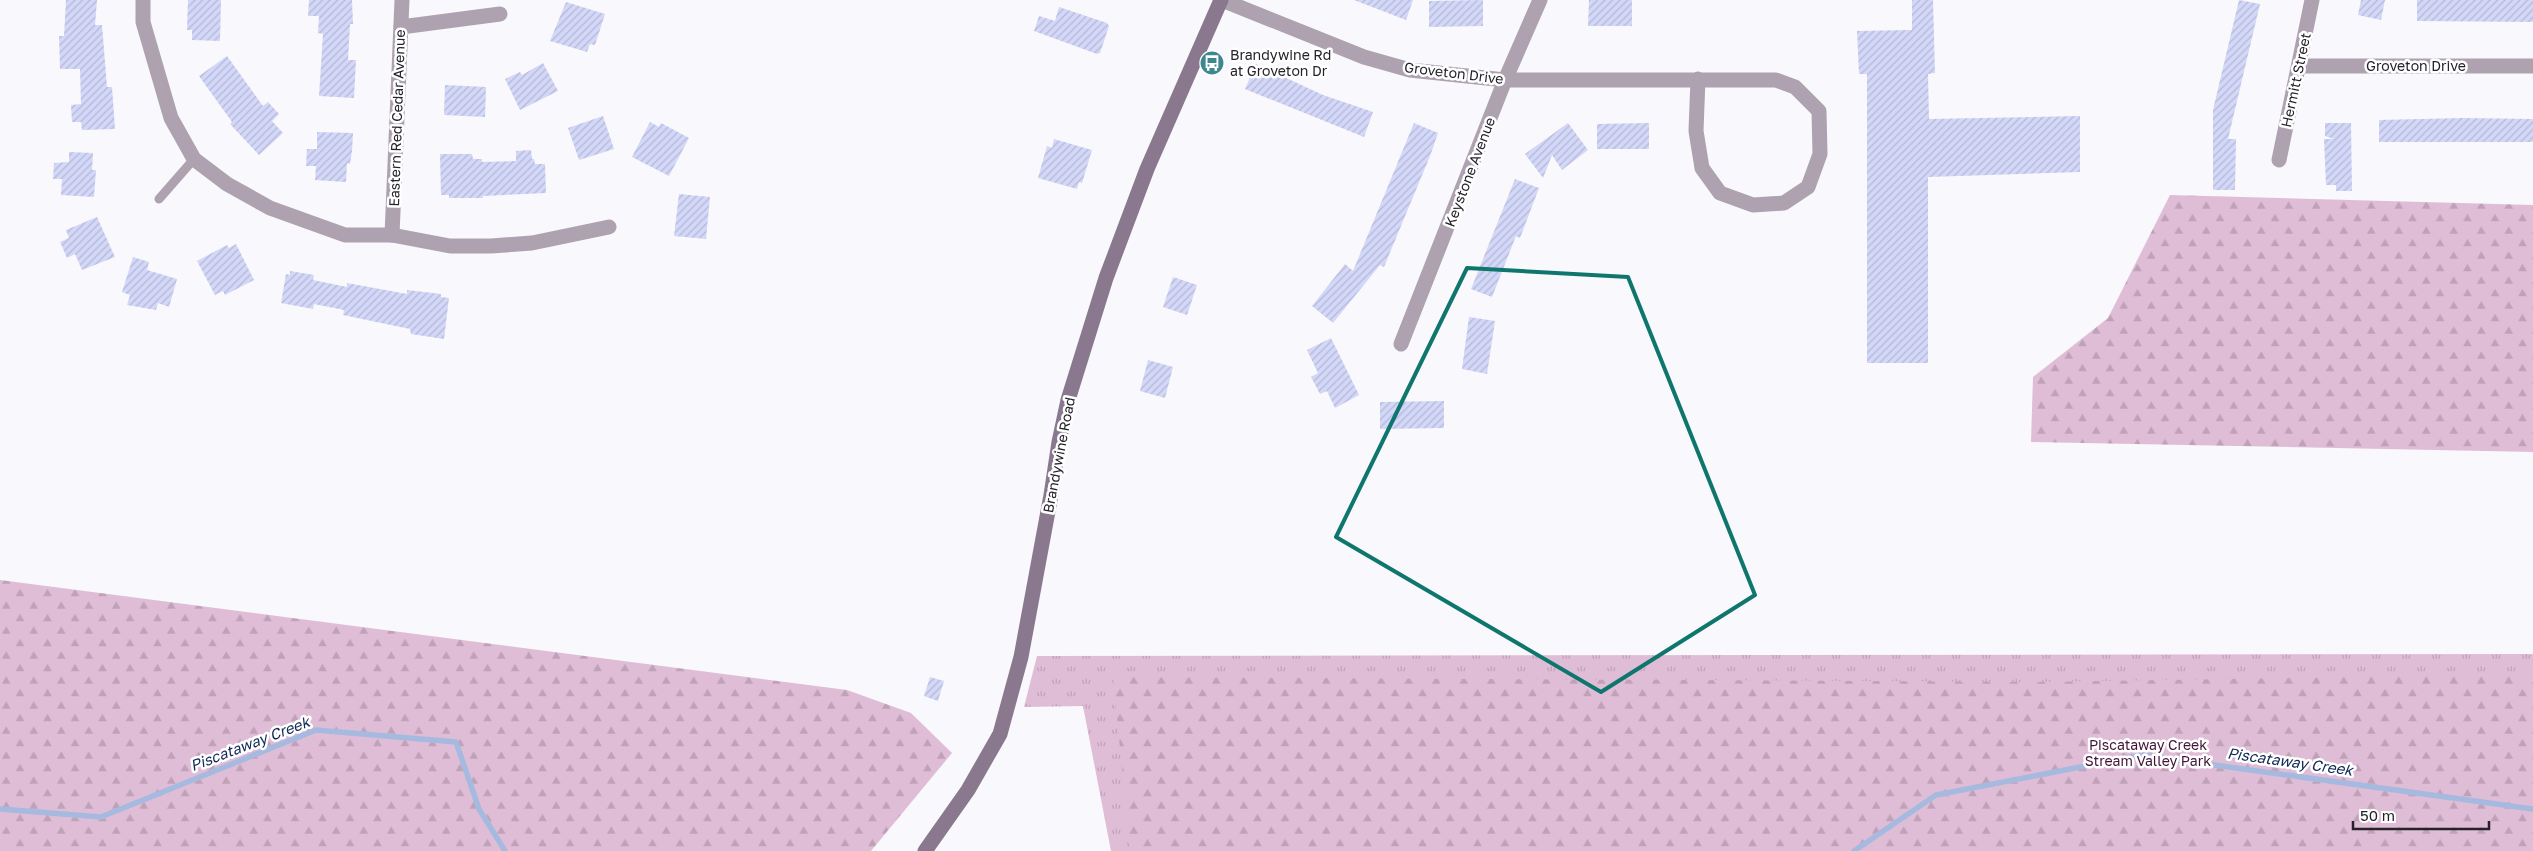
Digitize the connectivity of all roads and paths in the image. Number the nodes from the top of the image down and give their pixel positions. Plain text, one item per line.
1 (143, 0) edge
2 (402, 0) edge
3 (1222, 0) edge
4 (1540, 0) edge
5 (2312, 0) edge
6 (500, 14) dead end
7 (401, 27) junction
8 (2299, 66) junction
9 (2533, 66) edge
10 (1698, 79) junction
11 (1505, 80) junction
12 (194, 159) junction
13 (2279, 160) dead end
14 (159, 199) dead end
15 (609, 227) dead end
16 (392, 235) junction
17 (1401, 344) dead end
18 (925, 851) edge

1 - 12 street
2 - 7 street, Eastern Red Cedar Avenue
3 - 11 street, Groveton Drive
3 - 18 main road, Brandywine Road
4 - 11 street, Keystone Avenue
5 - 8 street, Hermitt Street
6 - 7 street
7 - 16 street, Eastern Red Cedar Avenue
8 - 9 street, Groveton Drive
8 - 13 street, Hermitt Street
10 - 10 street, Groveton Drive
10 - 11 street, Groveton Drive
11 - 17 street, Keystone Avenue
12 - 14 lane
12 - 16 street
15 - 16 street

